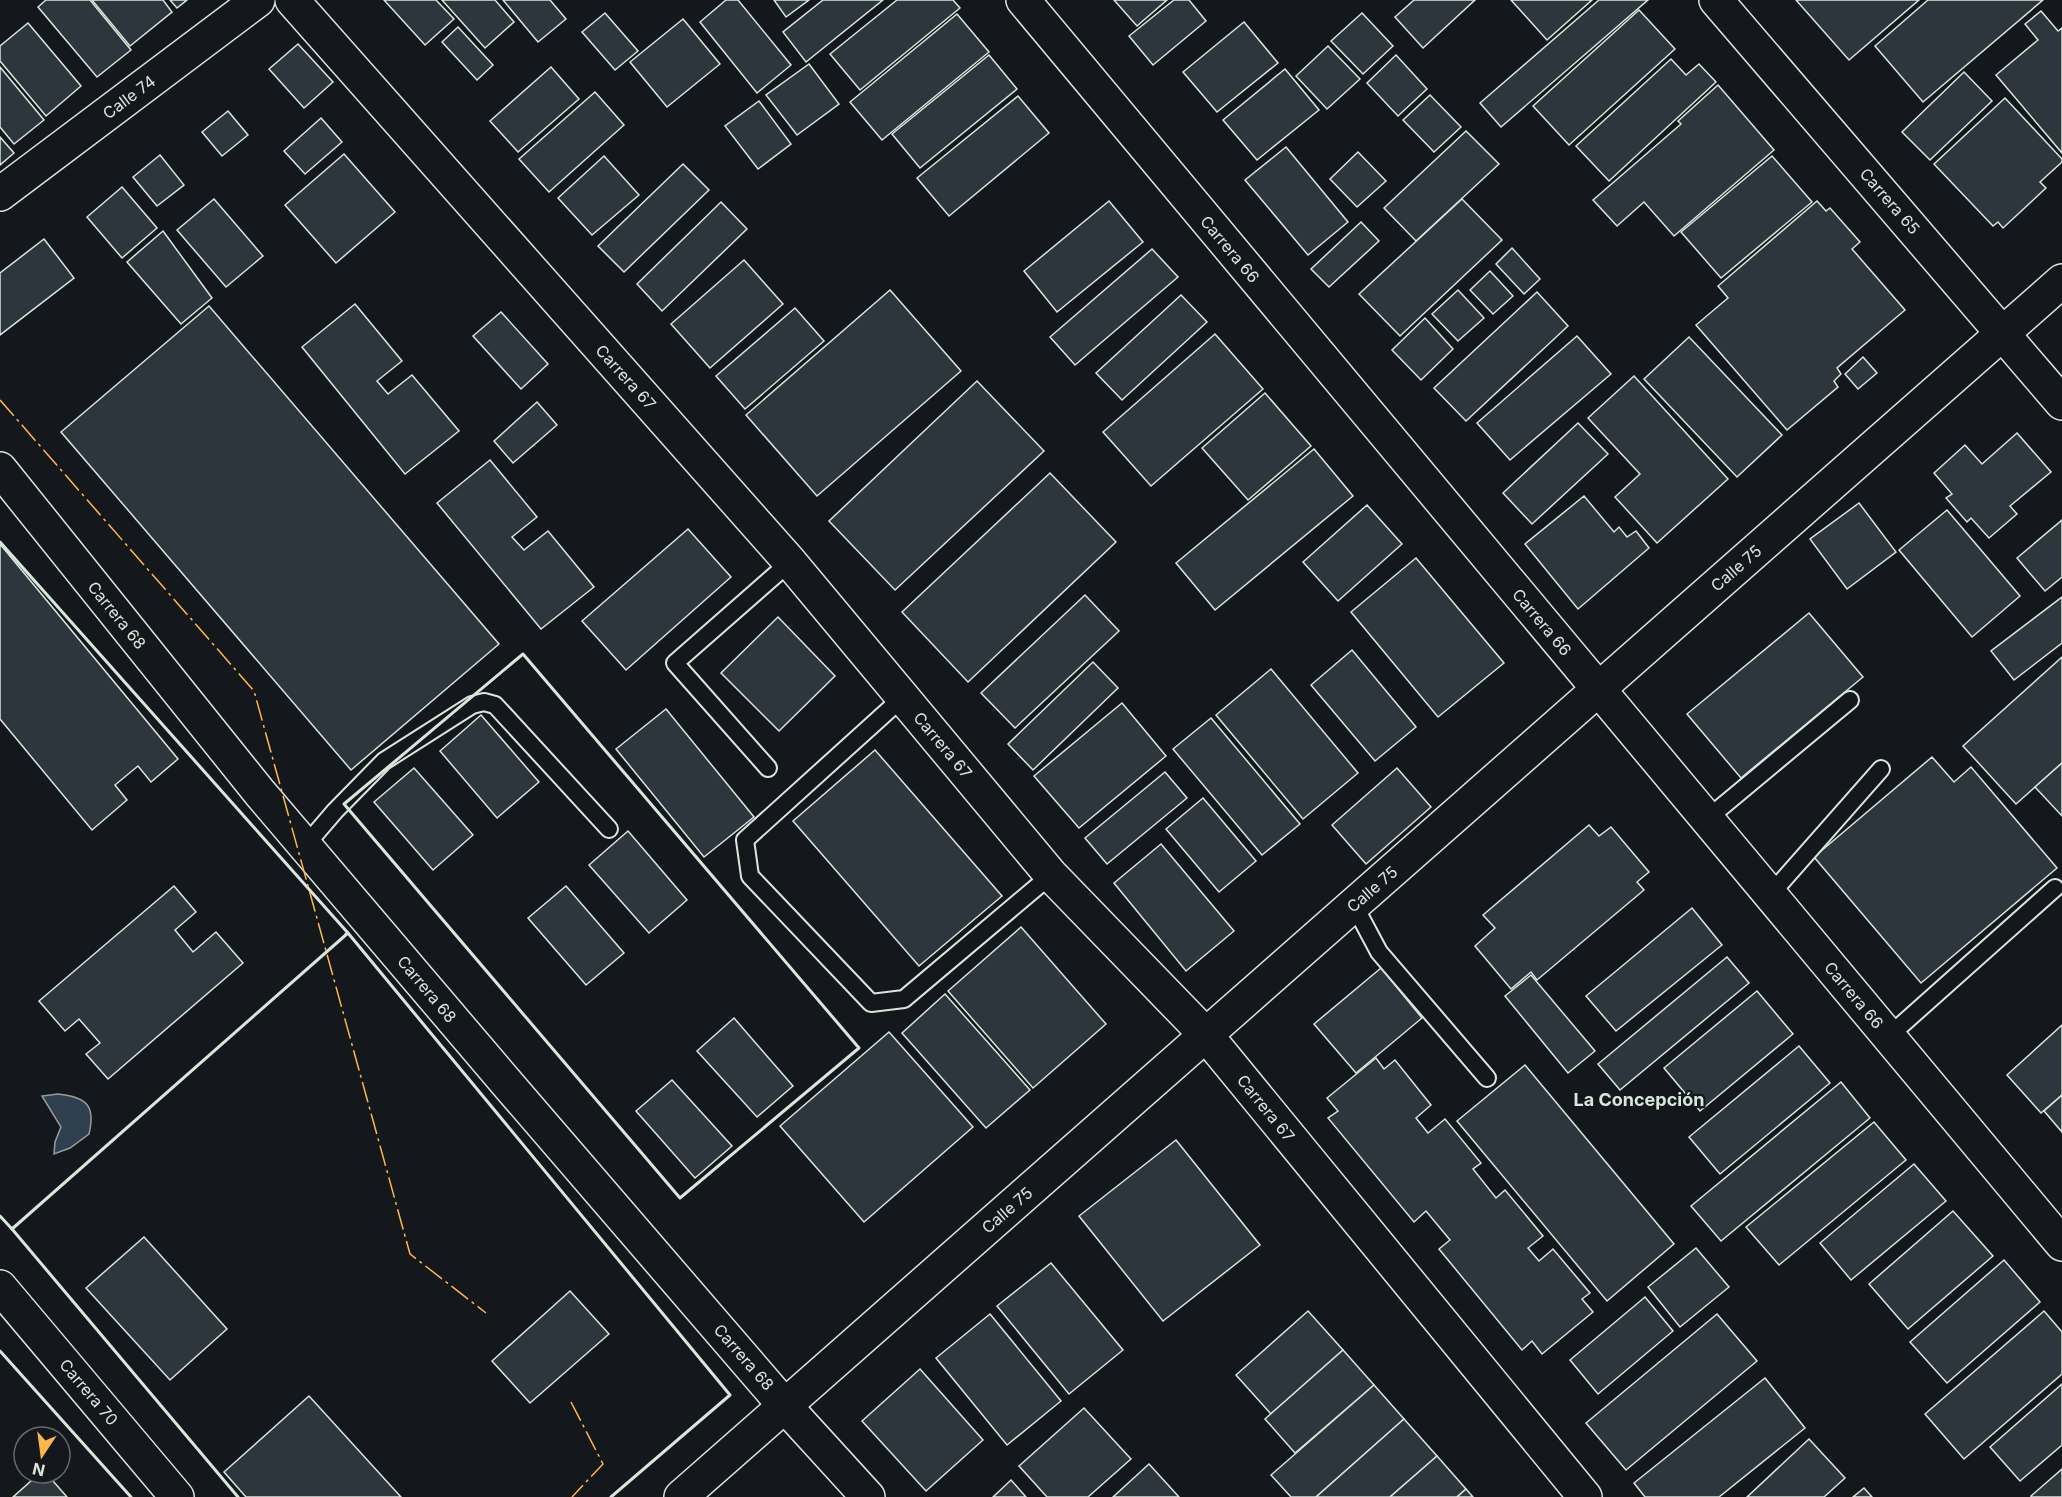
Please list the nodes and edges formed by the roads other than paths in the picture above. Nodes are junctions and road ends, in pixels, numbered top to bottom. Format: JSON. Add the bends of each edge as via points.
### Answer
{"nodes":[{"id":1,"x":258,"y":0,"type":"edge"},
{"id":2,"x":292,"y":0,"type":"edge"},
{"id":3,"x":1023,"y":0,"type":"edge"},
{"id":4,"x":1716,"y":0,"type":"edge"},
{"id":5,"x":0,"y":194,"type":"edge"},
{"id":6,"x":2062,"y":281,"type":"edge"},
{"id":7,"x":2003,"y":333,"type":"junction"},
{"id":8,"x":2062,"y":403,"type":"edge"},
{"id":9,"x":0,"y":469,"type":"edge"},
{"id":10,"x":790,"y":562,"type":"junction"},
{"id":11,"x":1598,"y":689,"type":"junction"},
{"id":12,"x":903,"y":698,"type":"junction"},
{"id":13,"x":1850,"y":700,"type":"dead end"},
{"id":14,"x":768,"y":768,"type":"dead end"},
{"id":15,"x":1881,"y":769,"type":"dead end"},
{"id":16,"x":1707,"y":819,"type":"junction"},
{"id":17,"x":609,"y":829,"type":"dead end"},
{"id":18,"x":305,"y":846,"type":"junction"},
{"id":19,"x":1051,"y":875,"type":"junction"},
{"id":20,"x":2055,"y":888,"type":"dead end"},
{"id":21,"x":1770,"y":895,"type":"junction"},
{"id":22,"x":1354,"y":905,"type":"junction"},
{"id":23,"x":1206,"y":1035,"type":"junction"},
{"id":24,"x":1889,"y":1036,"type":"junction"},
{"id":25,"x":1487,"y":1078,"type":"dead end"},
{"id":26,"x":2062,"y":1244,"type":"edge"},
{"id":27,"x":0,"y":1287,"type":"edge"},
{"id":28,"x":785,"y":1406,"type":"junction"},
{"id":29,"x":177,"y":1497,"type":"edge"},
{"id":30,"x":681,"y":1497,"type":"edge"},
{"id":31,"x":868,"y":1497,"type":"edge"},
{"id":32,"x":1585,"y":1497,"type":"edge"}],
"edges":[{"from":1,"to":5,"type":"street","name":"Calle 74"},
{"from":2,"to":10,"type":"street","name":"Carrera 67"},
{"from":3,"to":11,"type":"street","name":"Carrera 66"},
{"from":4,"to":7,"type":"street","name":"Carrera 65"},
{"from":6,"to":7,"type":"street","name":"Calle 75"},
{"from":7,"to":8,"type":"street","name":"Carrera 65"},
{"from":7,"to":11,"type":"street","name":"Calle 75"},
{"from":9,"to":18,"type":"street","name":"Carrera 68"},
{"from":10,"to":12,"type":"street","name":"Carrera 67"},
{"from":10,"to":14,"type":"lane","via":[[675,663]]},
{"from":11,"to":16,"type":"street","name":"Carrera 66"},
{"from":11,"to":22,"type":"street","name":"Calle 75"},
{"from":12,"to":19,"type":"street","name":"Carrera 67"},
{"from":12,"to":19,"type":"lane","via":[[745,840],[750,876],[871,1003],[904,999]]},
{"from":13,"to":16,"type":"lane"},
{"from":15,"to":21,"type":"lane"},
{"from":16,"to":21,"type":"street","name":"Carrera 66"},
{"from":17,"to":18,"type":"lane","via":[[495,705],[484,702],[472,705],[384,761]]},
{"from":18,"to":28,"type":"street","name":"Carrera 68"},
{"from":19,"to":23,"type":"street","name":"Carrera 67"},
{"from":20,"to":24,"type":"lane"},
{"from":21,"to":24,"type":"street","name":"Carrera 66"},
{"from":22,"to":23,"type":"street","name":"Calle 75"},
{"from":22,"to":25,"type":"lane","via":[[1379,952]]},
{"from":23,"to":28,"type":"street","name":"Calle 75"},
{"from":23,"to":32,"type":"street","name":"Carrera 67"},
{"from":24,"to":26,"type":"street","name":"Carrera 66"},
{"from":27,"to":29,"type":"street","name":"Carrera 70"},
{"from":28,"to":30,"type":"street","name":"Calle 75"},
{"from":28,"to":31,"type":"street","name":"Carrera 68"}]}
